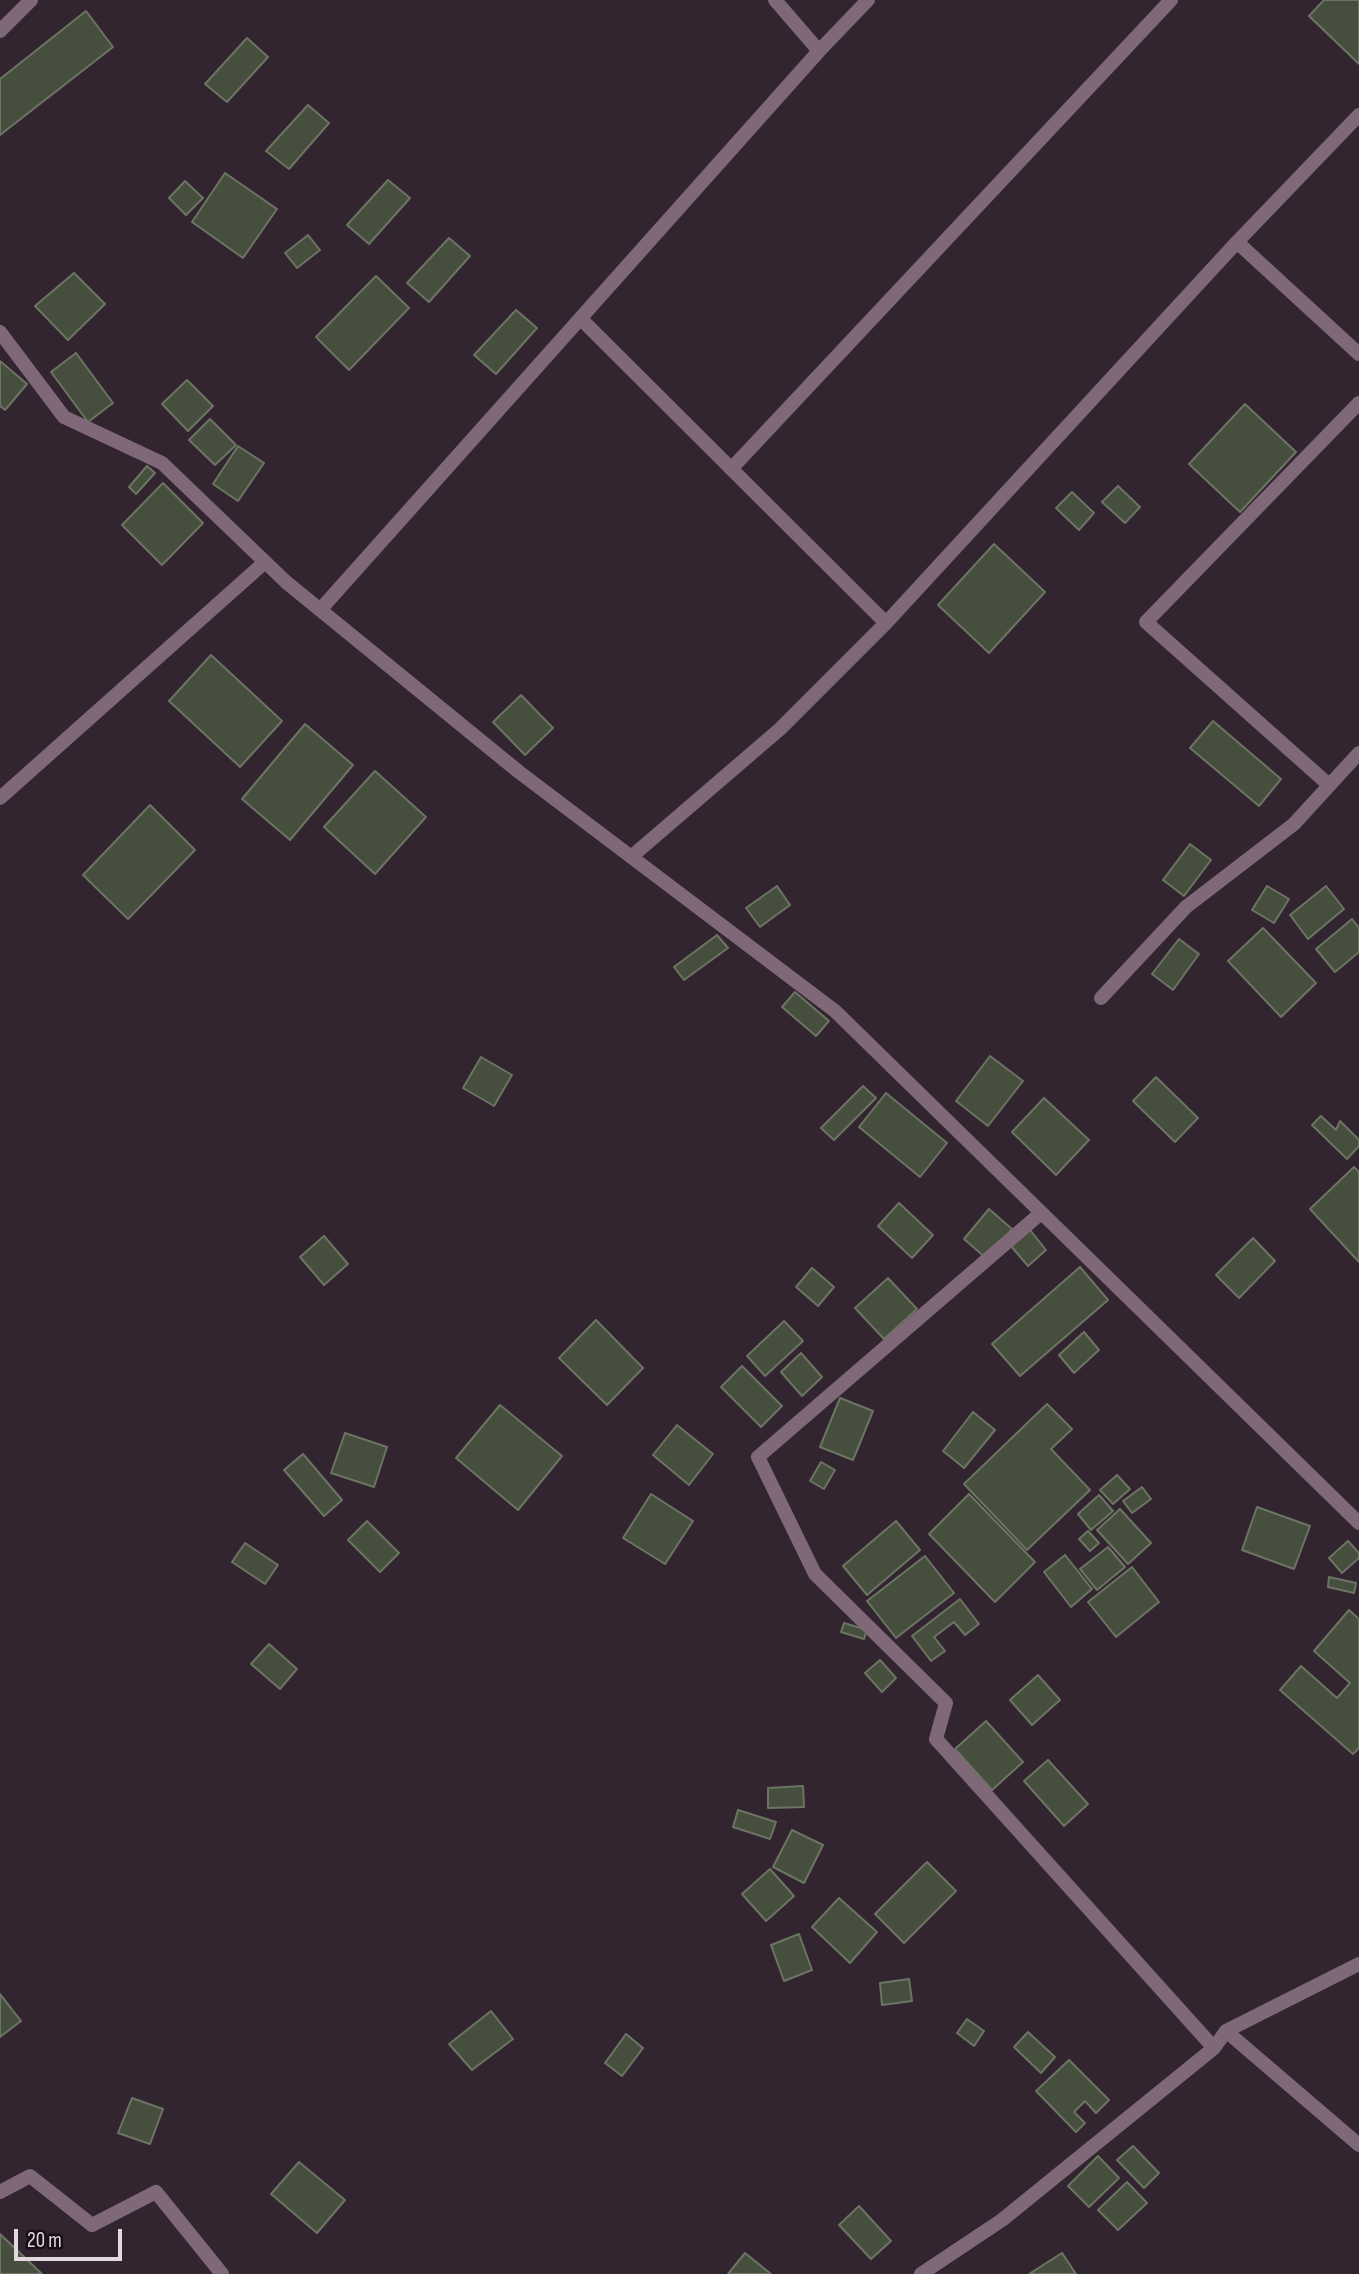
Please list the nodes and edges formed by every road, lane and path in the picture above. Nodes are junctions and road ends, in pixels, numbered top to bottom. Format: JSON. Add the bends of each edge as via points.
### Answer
{"nodes":[{"id":1,"x":31,"y":0,"type":"edge"},
{"id":2,"x":775,"y":0,"type":"edge"},
{"id":3,"x":868,"y":0,"type":"edge"},
{"id":4,"x":1171,"y":0,"type":"edge"},
{"id":5,"x":0,"y":31,"type":"edge"},
{"id":6,"x":819,"y":51,"type":"junction"},
{"id":7,"x":1359,"y":115,"type":"edge"},
{"id":8,"x":1237,"y":242,"type":"junction"},
{"id":9,"x":581,"y":319,"type":"junction"},
{"id":10,"x":0,"y":332,"type":"edge"},
{"id":11,"x":1359,"y":354,"type":"edge"},
{"id":12,"x":1359,"y":403,"type":"edge"},
{"id":13,"x":731,"y":469,"type":"junction"},
{"id":14,"x":265,"y":562,"type":"junction"},
{"id":15,"x":320,"y":610,"type":"junction"},
{"id":16,"x":886,"y":623,"type":"junction"},
{"id":17,"x":1359,"y":753,"type":"edge"},
{"id":18,"x":1329,"y":785,"type":"junction"},
{"id":19,"x":0,"y":798,"type":"edge"},
{"id":20,"x":631,"y":857,"type":"junction"},
{"id":21,"x":1101,"y":998,"type":"dead end"},
{"id":22,"x":1041,"y":1213,"type":"junction"},
{"id":23,"x":1359,"y":1523,"type":"edge"},
{"id":24,"x":1359,"y":1964,"type":"edge"},
{"id":25,"x":1226,"y":2031,"type":"junction"},
{"id":26,"x":1214,"y":2048,"type":"junction"},
{"id":27,"x":1359,"y":2145,"type":"edge"},
{"id":28,"x":0,"y":2192,"type":"edge"},
{"id":29,"x":222,"y":2274,"type":"edge"},
{"id":30,"x":922,"y":2274,"type":"edge"}],
"edges":[{"from":1,"to":5,"type":"street"},
{"from":2,"to":6,"type":"street"},
{"from":3,"to":6,"type":"street"},
{"from":4,"to":13,"type":"street"},
{"from":6,"to":9,"type":"street"},
{"from":7,"to":8,"type":"street"},
{"from":8,"to":11,"type":"street"},
{"from":8,"to":16,"type":"street"},
{"from":9,"to":13,"type":"street"},
{"from":9,"to":15,"type":"street"},
{"from":10,"to":14,"type":"street","via":[[64,417],[162,463]]},
{"from":12,"to":18,"type":"street","via":[[1146,622]]},
{"from":13,"to":16,"type":"street"},
{"from":14,"to":15,"type":"street"},
{"from":14,"to":19,"type":"street"},
{"from":15,"to":20,"type":"street"},
{"from":16,"to":20,"type":"street","via":[[780,729]]},
{"from":17,"to":18,"type":"street"},
{"from":18,"to":21,"type":"street","via":[[1294,824],[1186,907]]},
{"from":20,"to":22,"type":"street","via":[[835,1010]]},
{"from":22,"to":23,"type":"street"},
{"from":22,"to":26,"type":"street","via":[[758,1457],[815,1574],[946,1703],[936,1739]]},
{"from":24,"to":25,"type":"street"},
{"from":25,"to":26,"type":"street"},
{"from":25,"to":27,"type":"street"},
{"from":26,"to":30,"type":"street","via":[[1002,2220]]},
{"from":28,"to":29,"type":"street","via":[[30,2176],[92,2225],[156,2192]]}]}
